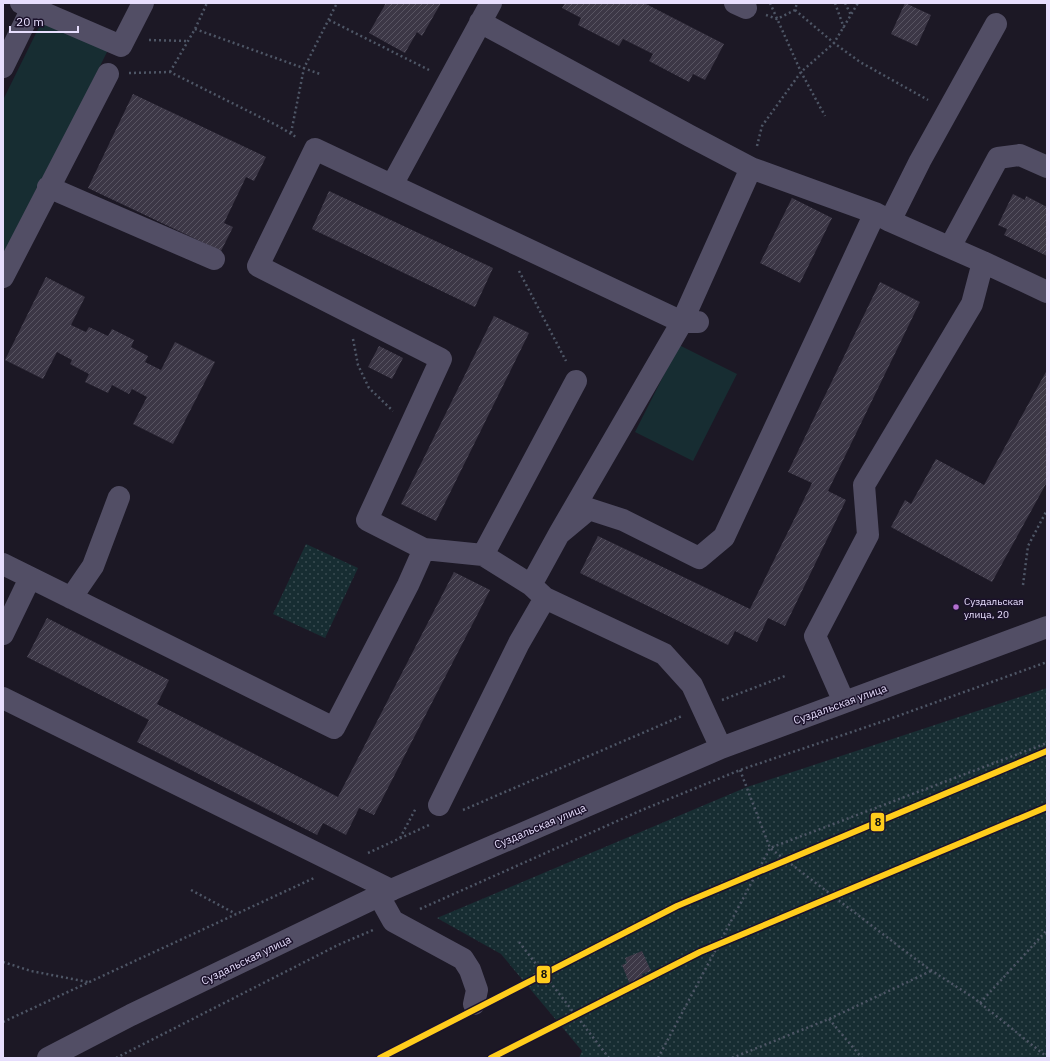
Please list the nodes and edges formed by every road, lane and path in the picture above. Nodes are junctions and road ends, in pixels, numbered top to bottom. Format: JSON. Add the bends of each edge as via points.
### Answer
{"nodes":[{"id":1,"x":143,"y":3,"type":"edge"},
{"id":2,"x":206,"y":3,"type":"edge"},
{"id":3,"x":337,"y":3,"type":"edge"},
{"id":4,"x":491,"y":3,"type":"edge"},
{"id":5,"x":770,"y":3,"type":"edge"},
{"id":6,"x":797,"y":3,"type":"edge"},
{"id":7,"x":835,"y":3,"type":"edge"},
{"id":8,"x":845,"y":3,"type":"edge"},
{"id":9,"x":858,"y":3,"type":"edge"},
{"id":10,"x":27,"y":6,"type":"edge"},
{"id":11,"x":795,"y":10,"type":"junction"},
{"id":12,"x":851,"y":15,"type":"junction"},
{"id":13,"x":777,"y":19,"type":"junction"},
{"id":14,"x":329,"y":20,"type":"junction"},
{"id":15,"x":480,"y":22,"type":"junction"},
{"id":16,"x":996,"y":24,"type":"dead end"},
{"id":17,"x":844,"y":28,"type":"junction"},
{"id":18,"x":195,"y":29,"type":"junction"},
{"id":19,"x":125,"y":40,"type":"junction"},
{"id":20,"x":188,"y":41,"type":"junction"},
{"id":21,"x":834,"y":44,"type":"junction"},
{"id":22,"x":3,"y":67,"type":"edge"},
{"id":23,"x":304,"y":68,"type":"junction"},
{"id":24,"x":170,"y":72,"type":"junction"},
{"id":25,"x":801,"y":72,"type":"junction"},
{"id":26,"x":108,"y":74,"type":"joint"},
{"id":27,"x":320,"y":74,"type":"dead end"},
{"id":28,"x":449,"y":79,"type":"junction"},
{"id":29,"x":948,"y":111,"type":"junction"},
{"id":30,"x":825,"y":116,"type":"dead end"},
{"id":31,"x":291,"y":133,"type":"junction"},
{"id":32,"x":315,"y":149,"type":"junction"},
{"id":33,"x":1047,"y":167,"type":"edge"},
{"id":34,"x":751,"y":168,"type":"junction"},
{"id":35,"x":392,"y":185,"type":"junction"},
{"id":36,"x":48,"y":187,"type":"junction"},
{"id":37,"x":882,"y":217,"type":"junction"},
{"id":38,"x":950,"y":247,"type":"junction"},
{"id":39,"x":214,"y":259,"type":"dead end"},
{"id":40,"x":983,"y":262,"type":"junction"},
{"id":41,"x":519,"y":271,"type":"dead end"},
{"id":42,"x":3,"y":277,"type":"edge"},
{"id":43,"x":1047,"y":292,"type":"edge"},
{"id":44,"x":347,"y":311,"type":"junction"},
{"id":45,"x":690,"y":322,"type":"junction"},
{"id":46,"x":576,"y":381,"type":"joint"},
{"id":47,"x":410,"y":426,"type":"junction"},
{"id":48,"x":119,"y":497,"type":"dead end"},
{"id":49,"x":1047,"y":510,"type":"edge"},
{"id":50,"x":559,"y":534,"type":"junction"},
{"id":51,"x":424,"y":549,"type":"junction"},
{"id":52,"x":483,"y":555,"type":"junction"},
{"id":53,"x":3,"y":564,"type":"edge"},
{"id":54,"x":30,"y":578,"type":"junction"},
{"id":55,"x":1023,"y":585,"type":"dead end"},
{"id":56,"x":538,"y":591,"type":"junction"},
{"id":57,"x":71,"y":598,"type":"junction"},
{"id":58,"x":1047,"y":626,"type":"edge"},
{"id":59,"x":3,"y":634,"type":"edge"},
{"id":60,"x":1047,"y":662,"type":"edge"},
{"id":61,"x":785,"y":676,"type":"dead end"},
{"id":62,"x":3,"y":698,"type":"edge"},
{"id":63,"x":844,"y":702,"type":"junction"},
{"id":64,"x":702,"y":707,"type":"junction"},
{"id":65,"x":1047,"y":743,"type":"edge"},
{"id":66,"x":721,"y":748,"type":"junction"},
{"id":67,"x":740,"y":770,"type":"junction"},
{"id":68,"x":444,"y":813,"type":"junction"},
{"id":69,"x":770,"y":848,"type":"junction"},
{"id":70,"x":341,"y":865,"type":"junction"},
{"id":71,"x":191,"y":890,"type":"dead end"},
{"id":72,"x":385,"y":893,"type":"junction"},
{"id":73,"x":236,"y":914,"type":"junction"},
{"id":74,"x":393,"y":921,"type":"junction"},
{"id":75,"x":1047,"y":930,"type":"edge"},
{"id":76,"x":519,"y":942,"type":"dead end"},
{"id":77,"x":3,"y":962,"type":"edge"},
{"id":78,"x":932,"y":971,"type":"junction"},
{"id":79,"x":89,"y":982,"type":"junction"},
{"id":80,"x":980,"y":1003,"type":"junction"},
{"id":81,"x":474,"y":1004,"type":"dead end"},
{"id":82,"x":829,"y":1019,"type":"junction"},
{"id":83,"x":3,"y":1022,"type":"edge"},
{"id":84,"x":1047,"y":1057,"type":"edge"},
{"id":85,"x":48,"y":1058,"type":"edge"},
{"id":86,"x":116,"y":1058,"type":"edge"},
{"id":87,"x":609,"y":1058,"type":"edge"},
{"id":88,"x":658,"y":1058,"type":"edge"},
{"id":89,"x":732,"y":1058,"type":"edge"},
{"id":90,"x":862,"y":1058,"type":"edge"}],
"edges":[{"from":1,"to":19,"type":"street"},
{"from":2,"to":18,"type":"path"},
{"from":3,"to":14,"type":"path"},
{"from":4,"to":15,"type":"street"},
{"from":5,"to":13,"type":"path"},
{"from":6,"to":11,"type":"path"},
{"from":7,"to":17,"type":"path"},
{"from":8,"to":12,"type":"path"},
{"from":9,"to":12,"type":"path"},
{"from":10,"to":19,"type":"street","via":[[121,46]]},
{"from":10,"to":22,"type":"street"},
{"from":11,"to":13,"type":"path"},
{"from":11,"to":21,"type":"path"},
{"from":12,"to":17,"type":"path"},
{"from":13,"to":25,"type":"path"},
{"from":14,"to":23,"type":"path"},
{"from":14,"to":28,"type":"path"},
{"from":15,"to":28,"type":"street"},
{"from":15,"to":34,"type":"street"},
{"from":16,"to":29,"type":"street"},
{"from":17,"to":21,"type":"path"},
{"from":18,"to":20,"type":"path"},
{"from":18,"to":23,"type":"path"},
{"from":19,"to":20,"type":"path"},
{"from":20,"to":24,"type":"path"},
{"from":21,"to":25,"type":"path"},
{"from":21,"to":29,"type":"path","via":[[860,62]]},
{"from":23,"to":27,"type":"path"},
{"from":23,"to":31,"type":"path"},
{"from":24,"to":26,"type":"path"},
{"from":24,"to":31,"type":"path"},
{"from":25,"to":30,"type":"path"},
{"from":25,"to":34,"type":"path","via":[[762,126]]},
{"from":26,"to":36,"type":"street"},
{"from":28,"to":35,"type":"street"},
{"from":29,"to":37,"type":"street","via":[[920,161]]},
{"from":31,"to":32,"type":"path"},
{"from":32,"to":35,"type":"street"},
{"from":32,"to":44,"type":"street","via":[[258,266]]},
{"from":33,"to":38,"type":"street","via":[[1020,155],[998,158]]},
{"from":34,"to":37,"type":"street"},
{"from":34,"to":45,"type":"street"},
{"from":35,"to":45,"type":"street"},
{"from":36,"to":39,"type":"street"},
{"from":36,"to":42,"type":"street"},
{"from":37,"to":38,"type":"street"},
{"from":37,"to":50,"type":"street","via":[[724,537],[699,558],[623,520],[589,509]]},
{"from":38,"to":40,"type":"street"},
{"from":40,"to":43,"type":"street"},
{"from":40,"to":63,"type":"street","via":[[972,304],[864,485],[868,535],[815,636]]},
{"from":41,"to":46,"type":"path"},
{"from":44,"to":47,"type":"path","via":[[358,365],[369,388]]},
{"from":44,"to":47,"type":"street","via":[[441,359]]},
{"from":45,"to":50,"type":"street"},
{"from":46,"to":52,"type":"street"},
{"from":47,"to":51,"type":"street","via":[[367,520]]},
{"from":48,"to":57,"type":"street","via":[[93,566]]},
{"from":49,"to":55,"type":"path","via":[[1028,546]]},
{"from":50,"to":56,"type":"street"},
{"from":51,"to":52,"type":"street"},
{"from":51,"to":57,"type":"street","via":[[334,728]]},
{"from":52,"to":56,"type":"street"},
{"from":53,"to":54,"type":"street"},
{"from":54,"to":57,"type":"street"},
{"from":54,"to":59,"type":"street"},
{"from":56,"to":64,"type":"street","via":[[664,654],[692,685]]},
{"from":56,"to":68,"type":"street","via":[[519,644]]},
{"from":58,"to":63,"type":"street","name":"Суздальская улица"},
{"from":60,"to":67,"type":"path"},
{"from":61,"to":64,"type":"path"},
{"from":62,"to":70,"type":"street"},
{"from":63,"to":66,"type":"street","name":"Суздальская улица"},
{"from":64,"to":66,"type":"street"},
{"from":64,"to":68,"type":"path"},
{"from":65,"to":69,"type":"path"},
{"from":66,"to":72,"type":"street","name":"Суздальская улица"},
{"from":67,"to":69,"type":"path"},
{"from":67,"to":74,"type":"path","via":[[642,810]]},
{"from":68,"to":70,"type":"path"},
{"from":69,"to":78,"type":"path"},
{"from":69,"to":88,"type":"path"},
{"from":70,"to":72,"type":"street"},
{"from":70,"to":73,"type":"path"},
{"from":71,"to":73,"type":"path"},
{"from":72,"to":74,"type":"street"},
{"from":72,"to":85,"type":"street","name":"Суздальская улица","via":[[131,1015]]},
{"from":73,"to":79,"type":"path"},
{"from":74,"to":81,"type":"street","via":[[463,959],[477,990]]},
{"from":74,"to":86,"type":"path"},
{"from":75,"to":80,"type":"path"},
{"from":76,"to":87,"type":"path"},
{"from":77,"to":79,"type":"path","via":[[31,971]]},
{"from":78,"to":80,"type":"path"},
{"from":78,"to":82,"type":"path"},
{"from":79,"to":83,"type":"path"},
{"from":80,"to":84,"type":"path"},
{"from":82,"to":89,"type":"path"},
{"from":82,"to":90,"type":"path"}]}
